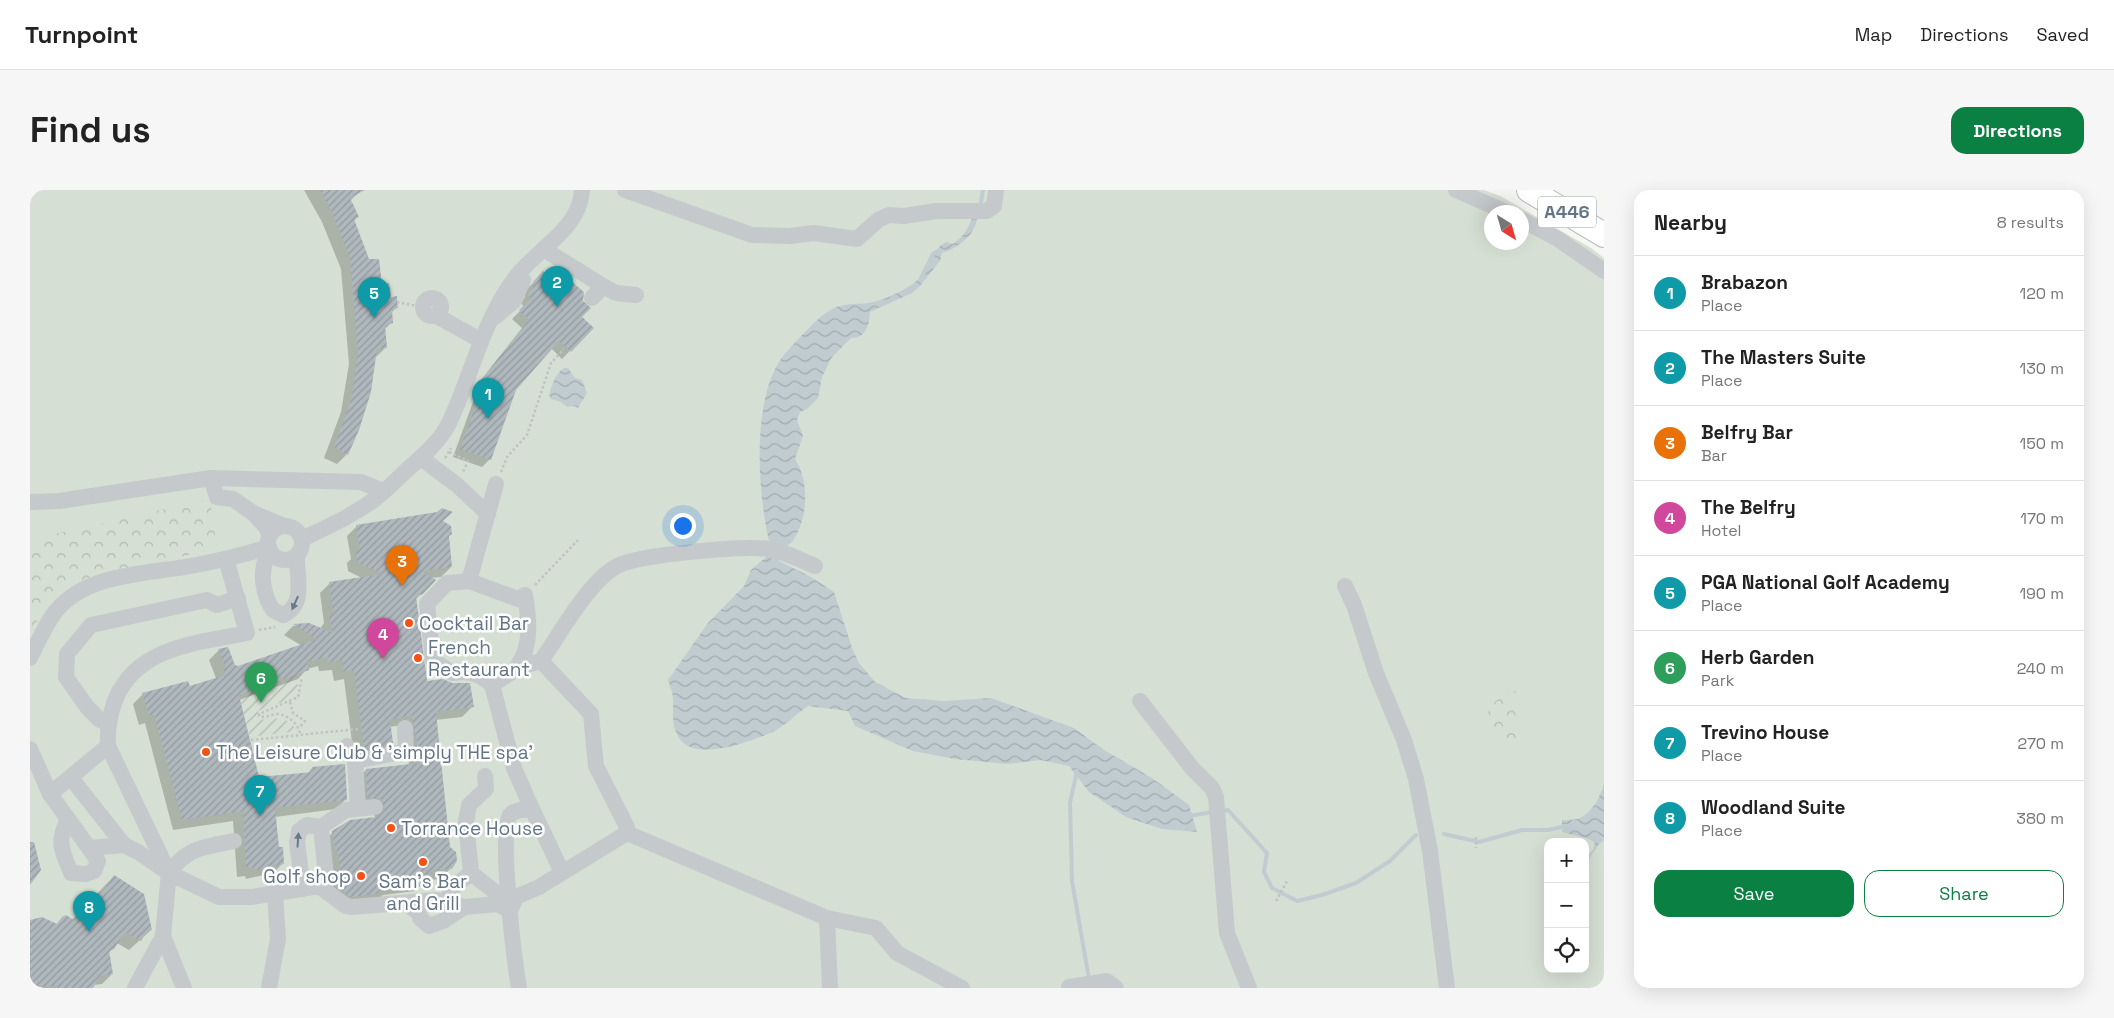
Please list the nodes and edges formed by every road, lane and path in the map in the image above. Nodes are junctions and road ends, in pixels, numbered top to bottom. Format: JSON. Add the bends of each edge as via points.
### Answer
{"nodes":[{"id":1,"x":582,"y":190,"type":"edge"},
{"id":2,"x":625,"y":190,"type":"edge"},
{"id":3,"x":996,"y":190,"type":"edge"},
{"id":4,"x":1456,"y":190,"type":"edge"},
{"id":5,"x":1529,"y":190,"type":"edge"},
{"id":6,"x":1490,"y":205,"type":"edge"},
{"id":7,"x":1529,"y":224,"type":"edge"},
{"id":8,"x":1604,"y":235,"type":"edge"},
{"id":9,"x":545,"y":250,"type":"junction"},
{"id":10,"x":1604,"y":271,"type":"edge"},
{"id":11,"x":636,"y":295,"type":"dead end"},
{"id":12,"x":397,"y":302,"type":"dead end"},
{"id":13,"x":429,"y":311,"type":"joint"},
{"id":14,"x":480,"y":340,"type":"junction"},
{"id":15,"x":564,"y":348,"type":"dead end"},
{"id":16,"x":449,"y":452,"type":"dead end"},
{"id":17,"x":421,"y":458,"type":"junction"},
{"id":18,"x":460,"y":477,"type":"dead end"},
{"id":19,"x":211,"y":478,"type":"junction"},
{"id":20,"x":496,"y":485,"type":"joint"},
{"id":21,"x":384,"y":491,"type":"junction"},
{"id":22,"x":30,"y":502,"type":"edge"},
{"id":23,"x":488,"y":514,"type":"junction"},
{"id":24,"x":302,"y":539,"type":"junction"},
{"id":25,"x":578,"y":540,"type":"dead end"},
{"id":26,"x":274,"y":541,"type":"junction"},
{"id":27,"x":297,"y":555,"type":"junction"},
{"id":28,"x":226,"y":560,"type":"junction"},
{"id":29,"x":815,"y":566,"type":"dead end"},
{"id":30,"x":473,"y":578,"type":"junction"},
{"id":31,"x":1345,"y":586,"type":"dead end"},
{"id":32,"x":525,"y":595,"type":"junction"},
{"id":33,"x":238,"y":598,"type":"junction"},
{"id":34,"x":283,"y":615,"type":"junction"},
{"id":35,"x":247,"y":632,"type":"junction"},
{"id":36,"x":30,"y":658,"type":"edge"},
{"id":37,"x":535,"y":661,"type":"junction"},
{"id":38,"x":302,"y":677,"type":"dead end"},
{"id":39,"x":492,"y":685,"type":"junction"},
{"id":40,"x":1140,"y":701,"type":"dead end"},
{"id":41,"x":290,"y":702,"type":"junction"},
{"id":42,"x":280,"y":706,"type":"junction"},
{"id":43,"x":294,"y":713,"type":"junction"},
{"id":44,"x":279,"y":714,"type":"junction"},
{"id":45,"x":290,"y":719,"type":"junction"},
{"id":46,"x":109,"y":724,"type":"junction"},
{"id":47,"x":299,"y":728,"type":"junction"},
{"id":48,"x":405,"y":728,"type":"dead end"},
{"id":49,"x":358,"y":729,"type":"dead end"},
{"id":50,"x":300,"y":733,"type":"junction"},
{"id":51,"x":251,"y":740,"type":"dead end"},
{"id":52,"x":108,"y":746,"type":"junction"},
{"id":53,"x":347,"y":746,"type":"dead end"},
{"id":54,"x":30,"y":749,"type":"edge"},
{"id":55,"x":355,"y":761,"type":"junction"},
{"id":56,"x":486,"y":776,"type":"dead end"},
{"id":57,"x":71,"y":778,"type":"junction"},
{"id":58,"x":50,"y":794,"type":"junction"},
{"id":59,"x":375,"y":807,"type":"dead end"},
{"id":60,"x":358,"y":808,"type":"junction"},
{"id":61,"x":532,"y":809,"type":"junction"},
{"id":62,"x":68,"y":819,"type":"junction"},
{"id":63,"x":321,"y":827,"type":"junction"},
{"id":64,"x":627,"y":833,"type":"junction"},
{"id":65,"x":1476,"y":838,"type":"dead end"},
{"id":66,"x":234,"y":841,"type":"dead end"},
{"id":67,"x":124,"y":845,"type":"junction"},
{"id":68,"x":1476,"y":847,"type":"dead end"},
{"id":69,"x":89,"y":848,"type":"junction"},
{"id":70,"x":562,"y":872,"type":"junction"},
{"id":71,"x":169,"y":873,"type":"junction"},
{"id":72,"x":471,"y":873,"type":"junction"},
{"id":73,"x":1288,"y":881,"type":"dead end"},
{"id":74,"x":319,"y":886,"type":"junction"},
{"id":75,"x":303,"y":889,"type":"junction"},
{"id":76,"x":275,"y":893,"type":"junction"},
{"id":77,"x":507,"y":900,"type":"junction"},
{"id":78,"x":456,"y":901,"type":"junction"},
{"id":79,"x":1276,"y":901,"type":"dead end"},
{"id":80,"x":407,"y":904,"type":"junction"},
{"id":81,"x":827,"y":918,"type":"junction"},
{"id":82,"x":163,"y":936,"type":"junction"},
{"id":83,"x":1069,"y":987,"type":"edge"},
{"id":84,"x":135,"y":988,"type":"edge"},
{"id":85,"x":184,"y":988,"type":"edge"},
{"id":86,"x":269,"y":988,"type":"edge"},
{"id":87,"x":519,"y":988,"type":"edge"},
{"id":88,"x":830,"y":988,"type":"edge"},
{"id":89,"x":962,"y":988,"type":"edge"},
{"id":90,"x":1116,"y":988,"type":"edge"},
{"id":91,"x":1249,"y":988,"type":"edge"},
{"id":92,"x":1446,"y":988,"type":"edge"}],
"edges":[{"from":1,"to":9,"type":"lane","via":[[578,211]]},
{"from":2,"to":3,"type":"lane","via":[[752,235],[814,233],[857,239],[878,220],[889,215],[980,211],[994,206]]},
{"from":4,"to":6,"type":"lane"},
{"from":5,"to":8,"type":"highway","number":"A446"},
{"from":7,"to":10,"type":"lane","via":[[1558,239]]},
{"from":9,"to":11,"type":"lane","via":[[598,292]]},
{"from":9,"to":14,"type":"lane","via":[[519,274],[505,293]]},
{"from":12,"to":13,"type":"path"},
{"from":13,"to":14,"type":"lane"},
{"from":14,"to":17,"type":"lane","via":[[448,424]]},
{"from":15,"to":20,"type":"path","via":[[552,363],[527,435],[507,457]]},
{"from":16,"to":18,"type":"path","via":[[468,461]]},
{"from":17,"to":21,"type":"lane"},
{"from":17,"to":23,"type":"lane"},
{"from":19,"to":21,"type":"lane","via":[[338,480],[361,482]]},
{"from":19,"to":22,"type":"lane"},
{"from":19,"to":26,"type":"lane","via":[[218,497],[233,499],[253,513]]},
{"from":20,"to":23,"type":"lane"},
{"from":21,"to":24,"type":"lane","via":[[348,516]]},
{"from":23,"to":30,"type":"lane"},
{"from":24,"to":26,"type":"lane","via":[[296,530]]},
{"from":24,"to":27,"type":"lane"},
{"from":25,"to":32,"type":"path"},
{"from":26,"to":27,"type":"lane","via":[[285,560]]},
{"from":26,"to":28,"type":"lane"},
{"from":26,"to":34,"type":"lane","via":[[264,564],[264,587],[273,610]]},
{"from":27,"to":34,"type":"lane","one_way":true,"via":[[298,599]]},
{"from":28,"to":33,"type":"lane"},
{"from":28,"to":36,"type":"lane","via":[[92,584],[57,610]]},
{"from":29,"to":37,"type":"lane","via":[[770,549],[745,547],[632,560],[616,566],[603,578]]},
{"from":30,"to":32,"type":"lane","via":[[518,599]]},
{"from":30,"to":39,"type":"lane","via":[[447,583],[427,604],[433,660],[452,673],[471,671]]},
{"from":31,"to":92,"type":"lane","via":[[1416,779],[1430,851]]},
{"from":32,"to":37,"type":"lane"},
{"from":33,"to":35,"type":"lane"},
{"from":33,"to":46,"type":"lane","via":[[218,605],[207,600],[91,625],[67,654],[66,677],[87,707]]},
{"from":34,"to":35,"type":"path","via":[[275,628]]},
{"from":35,"to":46,"type":"lane","via":[[171,648],[146,661],[122,684]]},
{"from":37,"to":39,"type":"lane"},
{"from":37,"to":64,"type":"lane","via":[[591,714],[596,766]]},
{"from":38,"to":41,"type":"path","via":[[300,695]]},
{"from":39,"to":61,"type":"lane","via":[[514,768]]},
{"from":40,"to":91,"type":"lane","via":[[1192,768],[1212,788],[1219,820],[1227,932]]},
{"from":41,"to":42,"type":"path"},
{"from":41,"to":43,"type":"path"},
{"from":42,"to":44,"type":"path"},
{"from":42,"to":44,"type":"path","via":[[259,716]]},
{"from":43,"to":45,"type":"path"},
{"from":43,"to":47,"type":"path","via":[[305,721]]},
{"from":44,"to":45,"type":"path"},
{"from":45,"to":47,"type":"path"},
{"from":46,"to":52,"type":"lane"},
{"from":47,"to":50,"type":"path"},
{"from":48,"to":55,"type":"lane","via":[[406,751]]},
{"from":49,"to":50,"type":"path"},
{"from":50,"to":51,"type":"path"},
{"from":52,"to":57,"type":"lane"},
{"from":52,"to":71,"type":"lane"},
{"from":53,"to":55,"type":"lane"},
{"from":54,"to":58,"type":"lane"},
{"from":55,"to":60,"type":"lane"},
{"from":56,"to":72,"type":"lane","via":[[486,790],[469,805],[466,822]]},
{"from":57,"to":58,"type":"lane"},
{"from":57,"to":67,"type":"lane"},
{"from":58,"to":62,"type":"lane"},
{"from":59,"to":60,"type":"lane"},
{"from":60,"to":63,"type":"lane","via":[[346,810]]},
{"from":61,"to":70,"type":"lane"},
{"from":61,"to":77,"type":"lane","via":[[518,810],[510,815],[505,826]]},
{"from":62,"to":69,"type":"lane"},
{"from":62,"to":69,"type":"lane","via":[[61,832],[60,846],[71,873],[94,871],[98,861]]},
{"from":63,"to":74,"type":"lane","via":[[326,876],[325,882]]},
{"from":75,"to":63,"type":"lane","one_way":true,"via":[[297,842],[299,831],[307,825]]},
{"from":64,"to":70,"type":"lane"},
{"from":64,"to":81,"type":"lane"},
{"from":65,"to":68,"type":"path"},
{"from":66,"to":71,"type":"lane","via":[[192,850]]},
{"from":67,"to":69,"type":"lane"},
{"from":67,"to":71,"type":"lane"},
{"from":70,"to":77,"type":"lane"},
{"from":71,"to":76,"type":"lane","via":[[219,897]]},
{"from":71,"to":82,"type":"lane"},
{"from":72,"to":77,"type":"lane"},
{"from":72,"to":78,"type":"lane"},
{"from":73,"to":79,"type":"path"},
{"from":74,"to":75,"type":"lane"},
{"from":74,"to":80,"type":"lane","via":[[346,906]]},
{"from":75,"to":76,"type":"lane"},
{"from":76,"to":86,"type":"lane","via":[[278,939]]},
{"from":77,"to":78,"type":"lane"},
{"from":77,"to":87,"type":"lane"},
{"from":78,"to":80,"type":"lane"},
{"from":78,"to":80,"type":"lane","via":[[443,921],[429,926]]},
{"from":81,"to":88,"type":"lane"},
{"from":81,"to":89,"type":"lane","via":[[876,928],[896,953]]},
{"from":82,"to":84,"type":"lane"},
{"from":82,"to":85,"type":"lane"},
{"from":83,"to":90,"type":"lane","via":[[1107,981]]}]}
